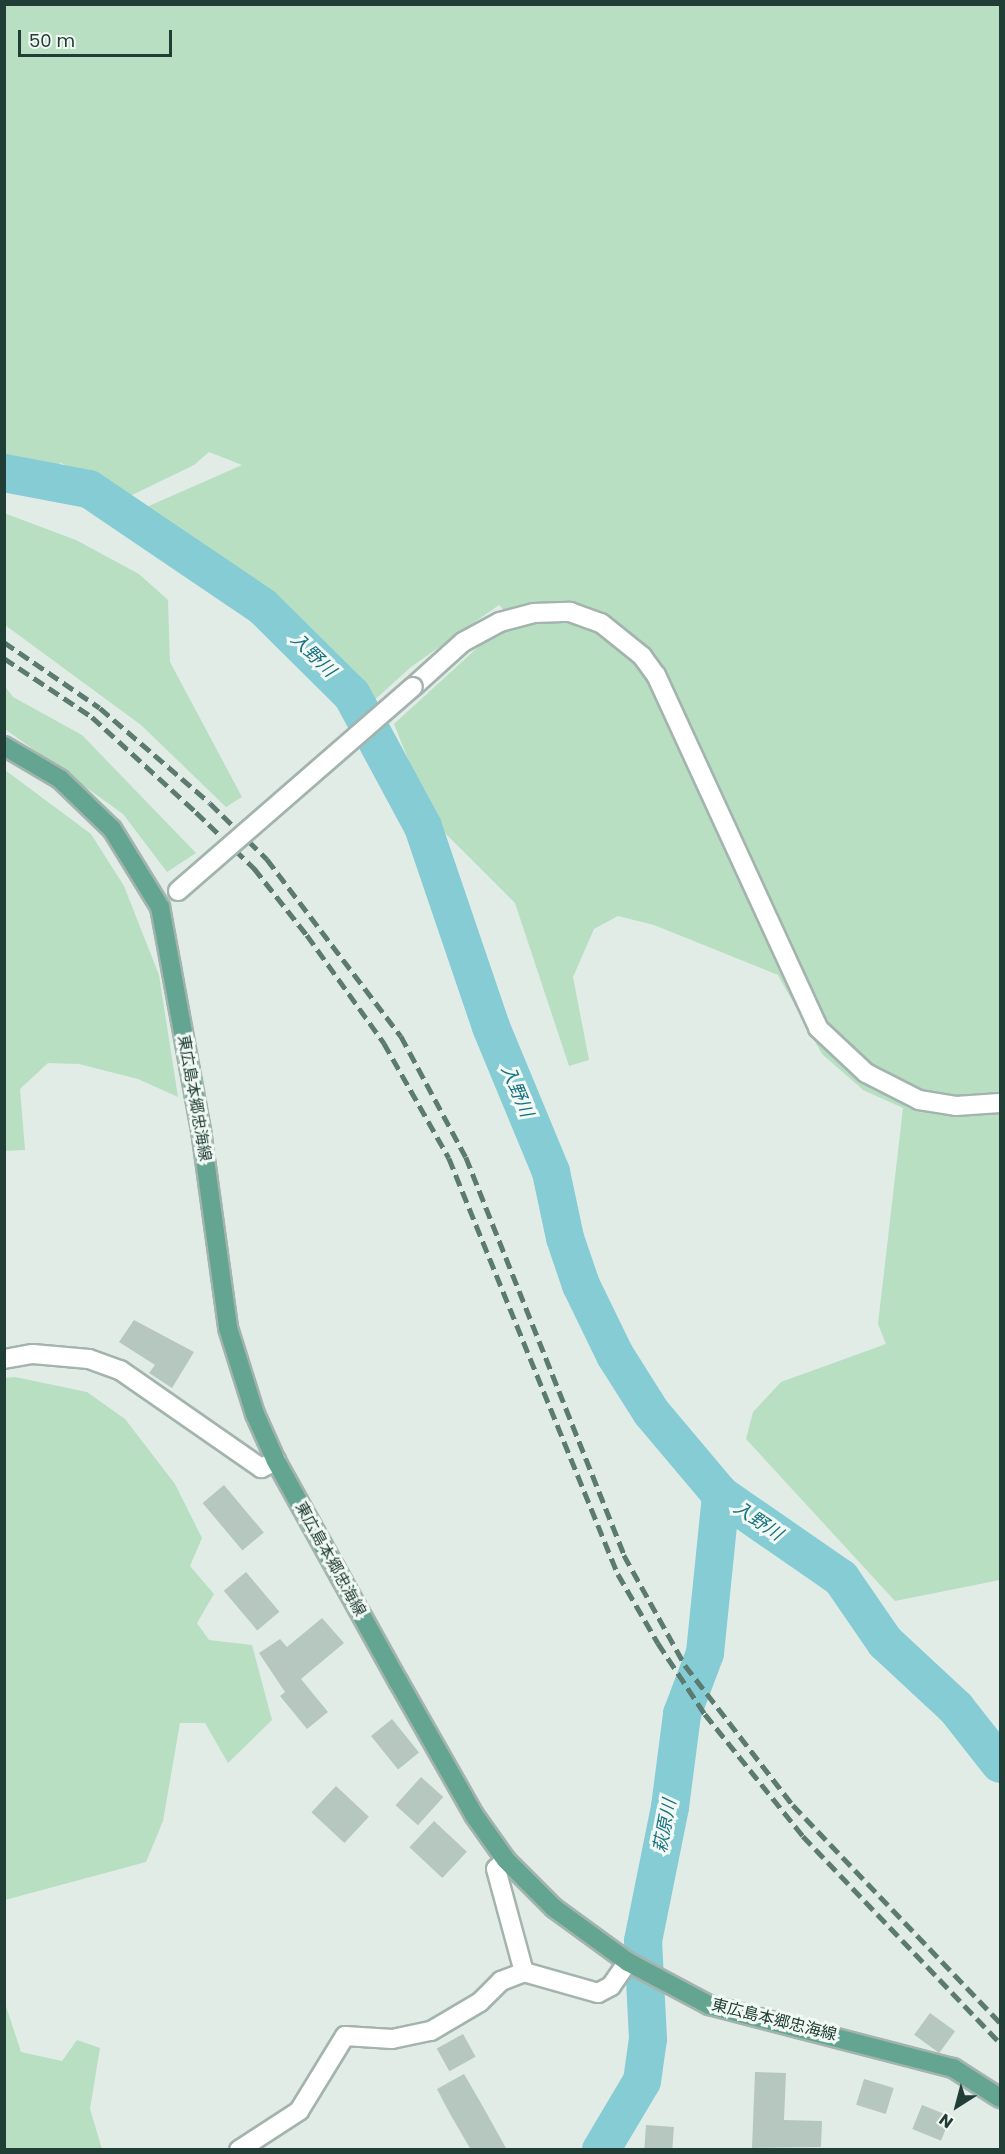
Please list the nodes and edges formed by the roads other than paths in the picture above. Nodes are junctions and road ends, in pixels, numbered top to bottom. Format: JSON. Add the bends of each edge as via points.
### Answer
{"nodes":[{"id":1,"x":4,"y":746,"type":"edge"},
{"id":2,"x":160,"y":907,"type":"junction"},
{"id":3,"x":1000,"y":1103,"type":"edge"},
{"id":4,"x":4,"y":1359,"type":"edge"},
{"id":5,"x":276,"y":1461,"type":"junction"},
{"id":6,"x":506,"y":1860,"type":"junction"},
{"id":7,"x":628,"y":1962,"type":"junction"},
{"id":8,"x":524,"y":1972,"type":"junction"},
{"id":9,"x":1000,"y":2098,"type":"edge"},
{"id":10,"x":239,"y":2150,"type":"edge"}],
"edges":[{"from":1,"to":2,"type":"main road","name":"東広島本郷忠海線","via":[[60,779],[112,829]]},
{"from":2,"to":3,"type":"street","bridge":true,"via":[[463,642],[500,622],[534,613],[570,612],[601,623],[642,656],[656,675],[818,1028],[866,1073],[919,1100],[956,1106]]},
{"from":2,"to":5,"type":"main road","name":"東広島本郷忠海線","via":[[201,1130],[228,1328],[255,1414]]},
{"from":4,"to":5,"type":"street","via":[[62,1354],[110,1366],[261,1468]]},
{"from":5,"to":6,"type":"main road","name":"東広島本郷忠海線","via":[[474,1815]]},
{"from":6,"to":7,"type":"main road","name":"東広島本郷忠海線","via":[[554,1908]]},
{"from":6,"to":8,"type":"street","via":[[496,1869]]},
{"from":7,"to":8,"type":"street","via":[[611,1986],[598,1993]]},
{"from":7,"to":9,"type":"main road","name":"東広島本郷忠海線","via":[[709,2005],[953,2068]]},
{"from":8,"to":10,"type":"street","via":[[501,1982],[480,2002],[431,2031],[392,2040],[345,2036],[299,2111]]}]}
